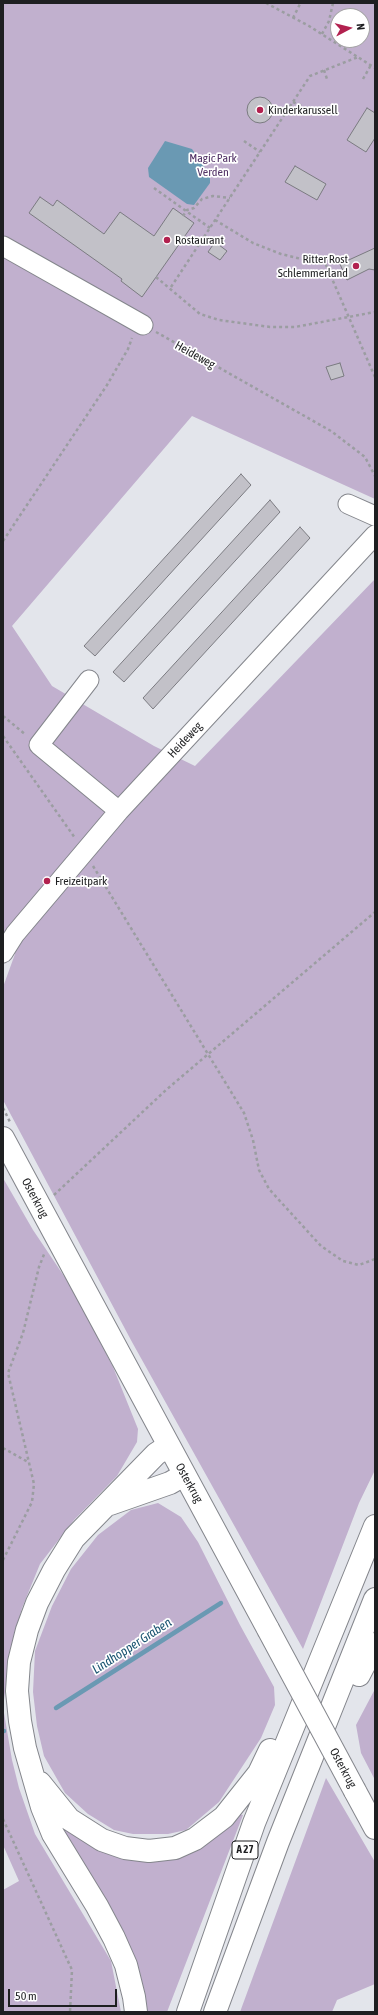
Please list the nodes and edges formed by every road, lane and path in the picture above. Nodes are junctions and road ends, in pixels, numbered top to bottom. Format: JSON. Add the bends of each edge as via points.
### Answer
{"nodes":[{"id":1,"x":266,"y":3,"type":"edge"},
{"id":2,"x":334,"y":3,"type":"edge"},
{"id":3,"x":300,"y":4,"type":"dead end"},
{"id":4,"x":293,"y":18,"type":"junction"},
{"id":5,"x":322,"y":34,"type":"junction"},
{"id":6,"x":358,"y":57,"type":"junction"},
{"id":7,"x":371,"y":65,"type":"junction"},
{"id":8,"x":375,"y":68,"type":"edge"},
{"id":9,"x":324,"y":70,"type":"junction"},
{"id":10,"x":327,"y":79,"type":"dead end"},
{"id":11,"x":363,"y":79,"type":"dead end"},
{"id":12,"x":293,"y":102,"type":"junction"},
{"id":13,"x":304,"y":107,"type":"dead end"},
{"id":14,"x":244,"y":141,"type":"dead end"},
{"id":15,"x":260,"y":152,"type":"junction"},
{"id":16,"x":154,"y":188,"type":"dead end"},
{"id":17,"x":230,"y":198,"type":"junction"},
{"id":18,"x":187,"y":210,"type":"junction"},
{"id":19,"x":184,"y":216,"type":"dead end"},
{"id":20,"x":215,"y":220,"type":"junction"},
{"id":21,"x":210,"y":228,"type":"junction"},
{"id":22,"x":3,"y":246,"type":"edge"},
{"id":23,"x":156,"y":277,"type":"dead end"},
{"id":24,"x":171,"y":287,"type":"junction"},
{"id":25,"x":375,"y":312,"type":"edge"},
{"id":26,"x":349,"y":318,"type":"junction"},
{"id":27,"x":140,"y":323,"type":"junction"},
{"id":28,"x":375,"y":377,"type":"edge"},
{"id":29,"x":375,"y":476,"type":"edge"},
{"id":30,"x":348,"y":504,"type":"dead end"},
{"id":31,"x":375,"y":516,"type":"edge"},
{"id":32,"x":375,"y":535,"type":"edge"},
{"id":33,"x":3,"y":541,"type":"edge"},
{"id":34,"x":90,"y":680,"type":"dead end"},
{"id":35,"x":3,"y":716,"type":"edge"},
{"id":36,"x":3,"y":736,"type":"edge"},
{"id":37,"x":40,"y":745,"type":"junction"},
{"id":38,"x":118,"y":812,"type":"junction"},
{"id":39,"x":84,"y":852,"type":"junction"},
{"id":40,"x":375,"y":912,"type":"edge"},
{"id":41,"x":3,"y":953,"type":"edge"},
{"id":42,"x":210,"y":1053,"type":"junction"},
{"id":43,"x":3,"y":1138,"type":"edge"},
{"id":44,"x":51,"y":1198,"type":"dead end"},
{"id":45,"x":46,"y":1250,"type":"dead end"},
{"id":46,"x":375,"y":1259,"type":"edge"},
{"id":47,"x":168,"y":1446,"type":"junction"},
{"id":48,"x":3,"y":1448,"type":"edge"},
{"id":49,"x":28,"y":1462,"type":"junction"},
{"id":50,"x":184,"y":1475,"type":"junction"},
{"id":51,"x":107,"y":1505,"type":"junction"},
{"id":52,"x":375,"y":1526,"type":"edge"},
{"id":53,"x":3,"y":1560,"type":"edge"},
{"id":54,"x":375,"y":1599,"type":"edge"},
{"id":55,"x":375,"y":1644,"type":"edge"},
{"id":56,"x":308,"y":1691,"type":"junction"},
{"id":57,"x":317,"y":1743,"type":"junction"},
{"id":58,"x":32,"y":1773,"type":"junction"},
{"id":59,"x":3,"y":1819,"type":"edge"},
{"id":60,"x":375,"y":1828,"type":"edge"},
{"id":61,"x":70,"y":2012,"type":"edge"},
{"id":62,"x":136,"y":2012,"type":"edge"},
{"id":63,"x":188,"y":2012,"type":"edge"},
{"id":64,"x":215,"y":2012,"type":"edge"}],
"edges":[{"from":1,"to":4,"type":"path"},
{"from":2,"to":5,"type":"path"},
{"from":3,"to":4,"type":"path"},
{"from":4,"to":5,"type":"path"},
{"from":5,"to":6,"type":"path"},
{"from":6,"to":7,"type":"path"},
{"from":6,"to":9,"type":"path"},
{"from":7,"to":8,"type":"path"},
{"from":7,"to":11,"type":"path"},
{"from":9,"to":10,"type":"path"},
{"from":9,"to":12,"type":"path","via":[[310,76]]},
{"from":12,"to":13,"type":"path"},
{"from":12,"to":15,"type":"path"},
{"from":14,"to":15,"type":"path"},
{"from":15,"to":17,"type":"path"},
{"from":16,"to":18,"type":"path"},
{"from":17,"to":18,"type":"path","via":[[213,196],[202,199],[194,208]]},
{"from":17,"to":20,"type":"path"},
{"from":18,"to":19,"type":"path"},
{"from":18,"to":21,"type":"path"},
{"from":20,"to":21,"type":"path"},
{"from":20,"to":26,"type":"path","via":[[253,243],[326,265]]},
{"from":21,"to":24,"type":"path"},
{"from":22,"to":27,"type":"lane"},
{"from":23,"to":24,"type":"path"},
{"from":24,"to":26,"type":"path","via":[[200,314],[220,320],[270,327],[295,327]]},
{"from":25,"to":26,"type":"path"},
{"from":26,"to":28,"type":"path"},
{"from":27,"to":29,"type":"path","name":"Heideweg","via":[[331,431],[365,457]]},
{"from":27,"to":33,"type":"path","via":[[107,385]]},
{"from":30,"to":31,"type":"lane"},
{"from":32,"to":38,"type":"lane","name":"Heideweg"},
{"from":34,"to":37,"type":"lane"},
{"from":35,"to":37,"type":"path"},
{"from":36,"to":39,"type":"path"},
{"from":37,"to":38,"type":"lane"},
{"from":38,"to":39,"type":"lane","name":"Heideweg"},
{"from":39,"to":41,"type":"lane","name":"Heideweg","via":[[15,934]]},
{"from":39,"to":42,"type":"path"},
{"from":40,"to":42,"type":"path"},
{"from":42,"to":44,"type":"path","via":[[166,1090]]},
{"from":42,"to":46,"type":"path","via":[[244,1112],[259,1170],[269,1188],[321,1246],[342,1261],[359,1265]]},
{"from":43,"to":47,"type":"main road","name":"Osterkrug"},
{"from":45,"to":49,"type":"path","via":[[39,1267],[23,1333],[8,1373]]},
{"from":47,"to":50,"type":"main road","name":"Osterkrug"},
{"from":47,"to":51,"type":"main road","via":[[156,1454]]},
{"from":48,"to":49,"type":"path"},
{"from":49,"to":53,"type":"path","via":[[34,1484],[32,1502]]},
{"from":50,"to":51,"type":"main road","via":[[170,1483]]},
{"from":50,"to":60,"type":"main road","name":"Osterkrug","bridge":true},
{"from":51,"to":58,"type":"main road","via":[[74,1538],[37,1603],[27,1630],[19,1662],[17,1691],[20,1720]]},
{"from":52,"to":56,"type":"main road","number":"A 27"},
{"from":54,"to":57,"type":"main road","number":"A 27"},
{"from":55,"to":57,"type":"main road","via":[[338,1725]]},
{"from":56,"to":58,"type":"main road","via":[[287,1708],[259,1774],[243,1795],[213,1826],[175,1848],[149,1851],[125,1848],[102,1840],[69,1818]]},
{"from":56,"to":63,"type":"main road","number":"A 27","via":[[254,1824]]},
{"from":57,"to":64,"type":"main road","number":"A 27"},
{"from":58,"to":62,"type":"main road","via":[[53,1834],[97,1906],[126,1965]]},
{"from":59,"to":61,"type":"path","via":[[72,1970]]}]}
